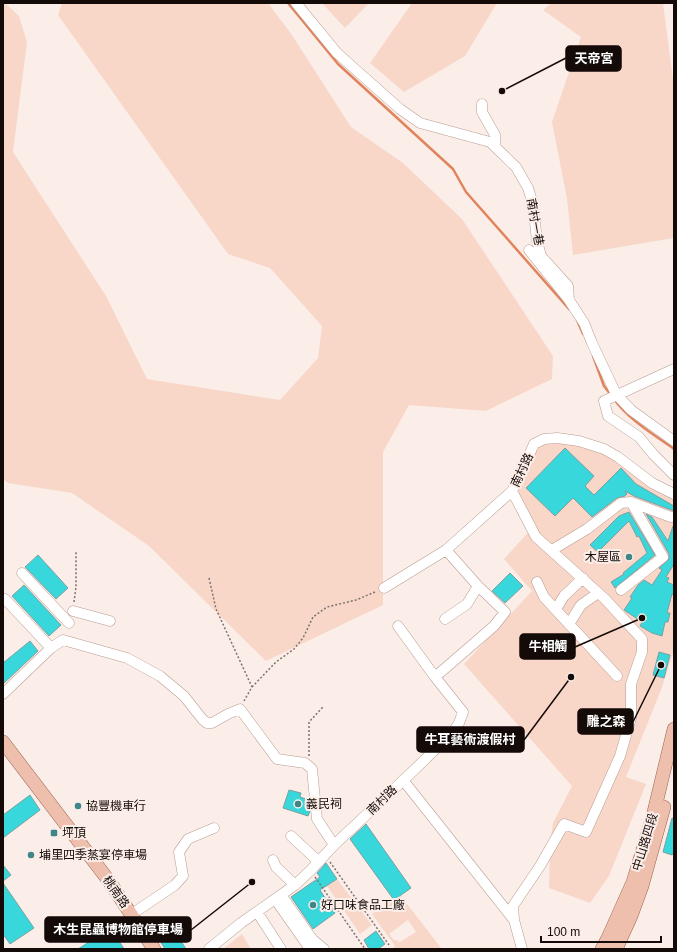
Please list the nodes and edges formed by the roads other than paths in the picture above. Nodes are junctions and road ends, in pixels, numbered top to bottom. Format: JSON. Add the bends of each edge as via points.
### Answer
{"nodes":[{"id":1,"x":296,"y":3,"type":"edge"},
{"id":2,"x":482,"y":104,"type":"dead end"},
{"id":3,"x":495,"y":145,"type":"junction"},
{"id":4,"x":529,"y":250,"type":"dead end"},
{"id":5,"x":569,"y":300,"type":"junction"},
{"id":6,"x":674,"y":369,"type":"edge"},
{"id":7,"x":616,"y":394,"type":"junction"},
{"id":8,"x":674,"y":441,"type":"edge"},
{"id":9,"x":674,"y":475,"type":"edge"},
{"id":10,"x":512,"y":491,"type":"junction"},
{"id":11,"x":674,"y":494,"type":"edge"},
{"id":12,"x":631,"y":502,"type":"junction"},
{"id":13,"x":671,"y":517,"type":"dead end"},
{"id":14,"x":446,"y":550,"type":"junction"},
{"id":15,"x":552,"y":550,"type":"junction"},
{"id":16,"x":22,"y":573,"type":"dead end"},
{"id":17,"x":583,"y":578,"type":"junction"},
{"id":18,"x":537,"y":582,"type":"dead end"},
{"id":19,"x":478,"y":586,"type":"junction"},
{"id":20,"x":384,"y":588,"type":"road end"},
{"id":21,"x":621,"y":590,"type":"dead end"},
{"id":22,"x":598,"y":593,"type":"junction"},
{"id":23,"x":6,"y":599,"type":"dead end"},
{"id":24,"x":556,"y":609,"type":"junction"},
{"id":25,"x":445,"y":619,"type":"dead end"},
{"id":26,"x":110,"y":621,"type":"dead end"},
{"id":27,"x":69,"y":623,"type":"junction"},
{"id":28,"x":569,"y":624,"type":"junction"},
{"id":29,"x":398,"y":626,"type":"dead end"},
{"id":30,"x":63,"y":640,"type":"junction"},
{"id":31,"x":51,"y":648,"type":"junction"},
{"id":32,"x":617,"y":676,"type":"dead end"},
{"id":33,"x":435,"y":677,"type":"junction"},
{"id":34,"x":3,"y":694,"type":"edge"},
{"id":35,"x":674,"y":729,"type":"edge"},
{"id":36,"x":3,"y":742,"type":"edge"},
{"id":37,"x":674,"y":768,"type":"edge"},
{"id":38,"x":403,"y":780,"type":"junction"},
{"id":39,"x":214,"y":828,"type":"dead end"},
{"id":40,"x":291,"y":836,"type":"dead end"},
{"id":41,"x":334,"y":845,"type":"junction"},
{"id":42,"x":322,"y":858,"type":"junction"},
{"id":43,"x":273,"y":860,"type":"dead end"},
{"id":44,"x":295,"y":884,"type":"junction"},
{"id":45,"x":278,"y":897,"type":"junction"},
{"id":46,"x":260,"y":908,"type":"junction"},
{"id":47,"x":132,"y":914,"type":"junction"},
{"id":48,"x":514,"y":920,"type":"junction"},
{"id":49,"x":154,"y":949,"type":"edge"},
{"id":50,"x":209,"y":949,"type":"edge"},
{"id":51,"x":282,"y":949,"type":"edge"},
{"id":52,"x":310,"y":949,"type":"edge"},
{"id":53,"x":324,"y":949,"type":"edge"},
{"id":54,"x":522,"y":949,"type":"edge"},
{"id":55,"x":602,"y":949,"type":"edge"},
{"id":56,"x":616,"y":949,"type":"edge"}],
"edges":[{"from":1,"to":3,"type":"street","name":"南村一巷","via":[[337,53],[400,109],[420,123]]},
{"from":2,"to":3,"type":"street","via":[[482,112],[495,134]]},
{"from":3,"to":5,"type":"street","name":"南村一巷","via":[[516,167],[528,188],[541,256],[568,286]]},
{"from":4,"to":5,"type":"street"},
{"from":5,"to":7,"type":"street","name":"南村一巷","via":[[584,322]]},
{"from":6,"to":7,"type":"street"},
{"from":7,"to":8,"type":"street","name":"南村一巷","via":[[631,410]]},
{"from":7,"to":9,"type":"street","via":[[604,400],[608,416],[639,437]]},
{"from":10,"to":11,"type":"street","name":"南村路","via":[[534,444],[544,439],[557,438],[579,441],[604,449],[652,483]]},
{"from":10,"to":14,"type":"street","name":"南村路"},
{"from":10,"to":15,"type":"street","via":[[536,536]]},
{"from":12,"to":13,"type":"street"},
{"from":12,"to":15,"type":"street","via":[[621,503],[587,529]]},
{"from":12,"to":21,"type":"street","via":[[663,557]]},
{"from":14,"to":19,"type":"street"},
{"from":14,"to":20,"type":"street","name":"南村路"},
{"from":15,"to":17,"type":"street"},
{"from":16,"to":27,"type":"street"},
{"from":17,"to":22,"type":"street"},
{"from":17,"to":24,"type":"street","via":[[564,596]]},
{"from":18,"to":24,"type":"street","via":[[544,597]]},
{"from":19,"to":25,"type":"street","via":[[466,604]]},
{"from":19,"to":33,"type":"street","via":[[505,612],[494,626]]},
{"from":22,"to":28,"type":"street","via":[[581,605]]},
{"from":22,"to":48,"type":"street","via":[[642,639],[642,652],[631,684],[631,718],[620,756],[586,832],[564,824],[513,906]]},
{"from":23,"to":31,"type":"street"},
{"from":24,"to":28,"type":"street"},
{"from":26,"to":27,"type":"street","via":[[73,608]]},
{"from":27,"to":30,"type":"street"},
{"from":28,"to":32,"type":"street"},
{"from":29,"to":33,"type":"street","name":"南村路"},
{"from":30,"to":31,"type":"street"},
{"from":30,"to":41,"type":"street","via":[[127,658],[160,676],[184,696],[207,723],[240,710],[277,759],[305,763],[312,770],[318,819]]},
{"from":31,"to":34,"type":"street"},
{"from":33,"to":38,"type":"street","name":"南村路","via":[[463,712],[453,732]]},
{"from":35,"to":55,"type":"main road","name":"中山路四段","via":[[653,816],[633,882]]},
{"from":36,"to":47,"type":"main road","name":"桃南路"},
{"from":37,"to":56,"type":"main road","name":"中山路四段","via":[[642,886]]},
{"from":38,"to":41,"type":"street","name":"南村路"},
{"from":38,"to":48,"type":"street","via":[[437,828]]},
{"from":39,"to":47,"type":"street","via":[[188,839],[178,852],[183,876],[175,885]]},
{"from":40,"to":42,"type":"street"},
{"from":41,"to":42,"type":"street","name":"南村路"},
{"from":42,"to":44,"type":"street","name":"南村路"},
{"from":43,"to":44,"type":"street","via":[[276,867]]},
{"from":44,"to":45,"type":"street","name":"南村路"},
{"from":45,"to":46,"type":"street","name":"南村路"},
{"from":45,"to":52,"type":"street"},
{"from":45,"to":53,"type":"street","via":[[312,939]]},
{"from":46,"to":50,"type":"street","name":"南村路"},
{"from":46,"to":51,"type":"street"},
{"from":47,"to":49,"type":"main road","name":"桃南路"},
{"from":48,"to":54,"type":"street"}]}
